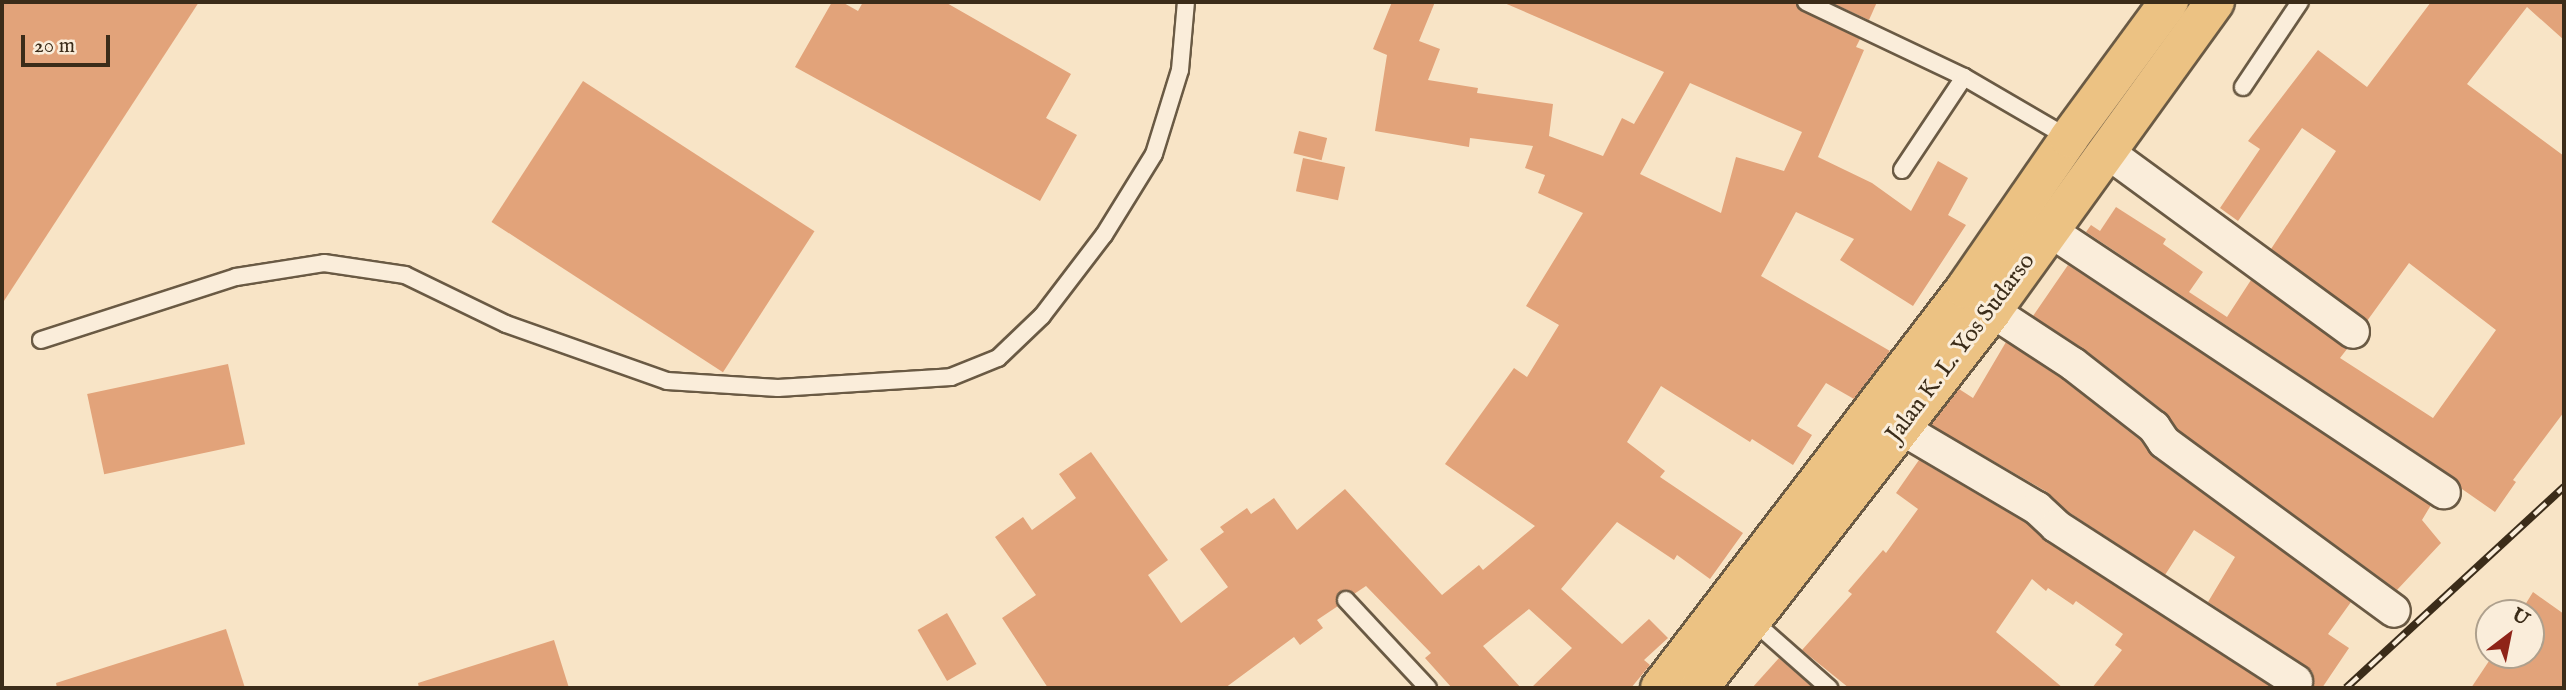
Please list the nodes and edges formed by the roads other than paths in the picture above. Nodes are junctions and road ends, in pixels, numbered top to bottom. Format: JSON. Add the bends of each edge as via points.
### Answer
{"nodes":[{"id":1,"x":1186,"y":2,"type":"edge"},
{"id":2,"x":1806,"y":2,"type":"edge"},
{"id":3,"x":2169,"y":2,"type":"edge"},
{"id":4,"x":2215,"y":2,"type":"edge"},
{"id":5,"x":2300,"y":2,"type":"edge"},
{"id":6,"x":1964,"y":77,"type":"junction"},
{"id":7,"x":2243,"y":87,"type":"dead end"},
{"id":8,"x":2069,"y":138,"type":"junction"},
{"id":9,"x":2106,"y":150,"type":"junction"},
{"id":10,"x":1902,"y":170,"type":"dead end"},
{"id":11,"x":2049,"y":230,"type":"junction"},
{"id":12,"x":1992,"y":311,"type":"junction"},
{"id":13,"x":2353,"y":332,"type":"dead end"},
{"id":14,"x":41,"y":340,"type":"dead end"},
{"id":15,"x":1901,"y":428,"type":"junction"},
{"id":16,"x":2444,"y":492,"type":"dead end"},
{"id":17,"x":1346,"y":600,"type":"dead end"},
{"id":18,"x":2394,"y":611,"type":"dead end"},
{"id":19,"x":1752,"y":620,"type":"junction"},
{"id":20,"x":2296,"y":681,"type":"dead end"},
{"id":21,"x":1428,"y":688,"type":"edge"},
{"id":22,"x":1660,"y":688,"type":"edge"},
{"id":23,"x":1699,"y":688,"type":"edge"},
{"id":24,"x":1829,"y":688,"type":"edge"}],
"edges":[{"from":1,"to":14,"type":"lane","via":[[1180,70],[1154,154],[1104,235],[1042,316],[998,358],[951,377],[778,388],[667,381],[506,324],[405,275],[324,263],[236,277]]},
{"from":2,"to":6,"type":"lane"},
{"from":3,"to":8,"type":"highway","name":"Jalan K. L. Yos Sudarso"},
{"from":4,"to":9,"type":"highway","name":"Jalan K. L. Yos Sudarso"},
{"from":5,"to":7,"type":"lane"},
{"from":6,"to":8,"type":"lane"},
{"from":6,"to":10,"type":"lane"},
{"from":8,"to":22,"type":"highway","name":"Jalan K. L. Yos Sudarso","via":[[1965,289]]},
{"from":9,"to":11,"type":"highway","name":"Jalan K. L. Yos Sudarso"},
{"from":9,"to":13,"type":"street"},
{"from":11,"to":12,"type":"highway","name":"Jalan K. L. Yos Sudarso"},
{"from":11,"to":16,"type":"street"},
{"from":12,"to":15,"type":"highway","name":"Jalan K. L. Yos Sudarso"},
{"from":12,"to":18,"type":"street","via":[[2073,364],[2154,427],[2164,442]]},
{"from":15,"to":19,"type":"highway","name":"Jalan K. L. Yos Sudarso"},
{"from":15,"to":20,"type":"street","via":[[2037,508],[2056,526]]},
{"from":17,"to":21,"type":"lane"},
{"from":19,"to":23,"type":"highway","name":"Jalan K. L. Yos Sudarso"},
{"from":19,"to":24,"type":"lane"}]}
